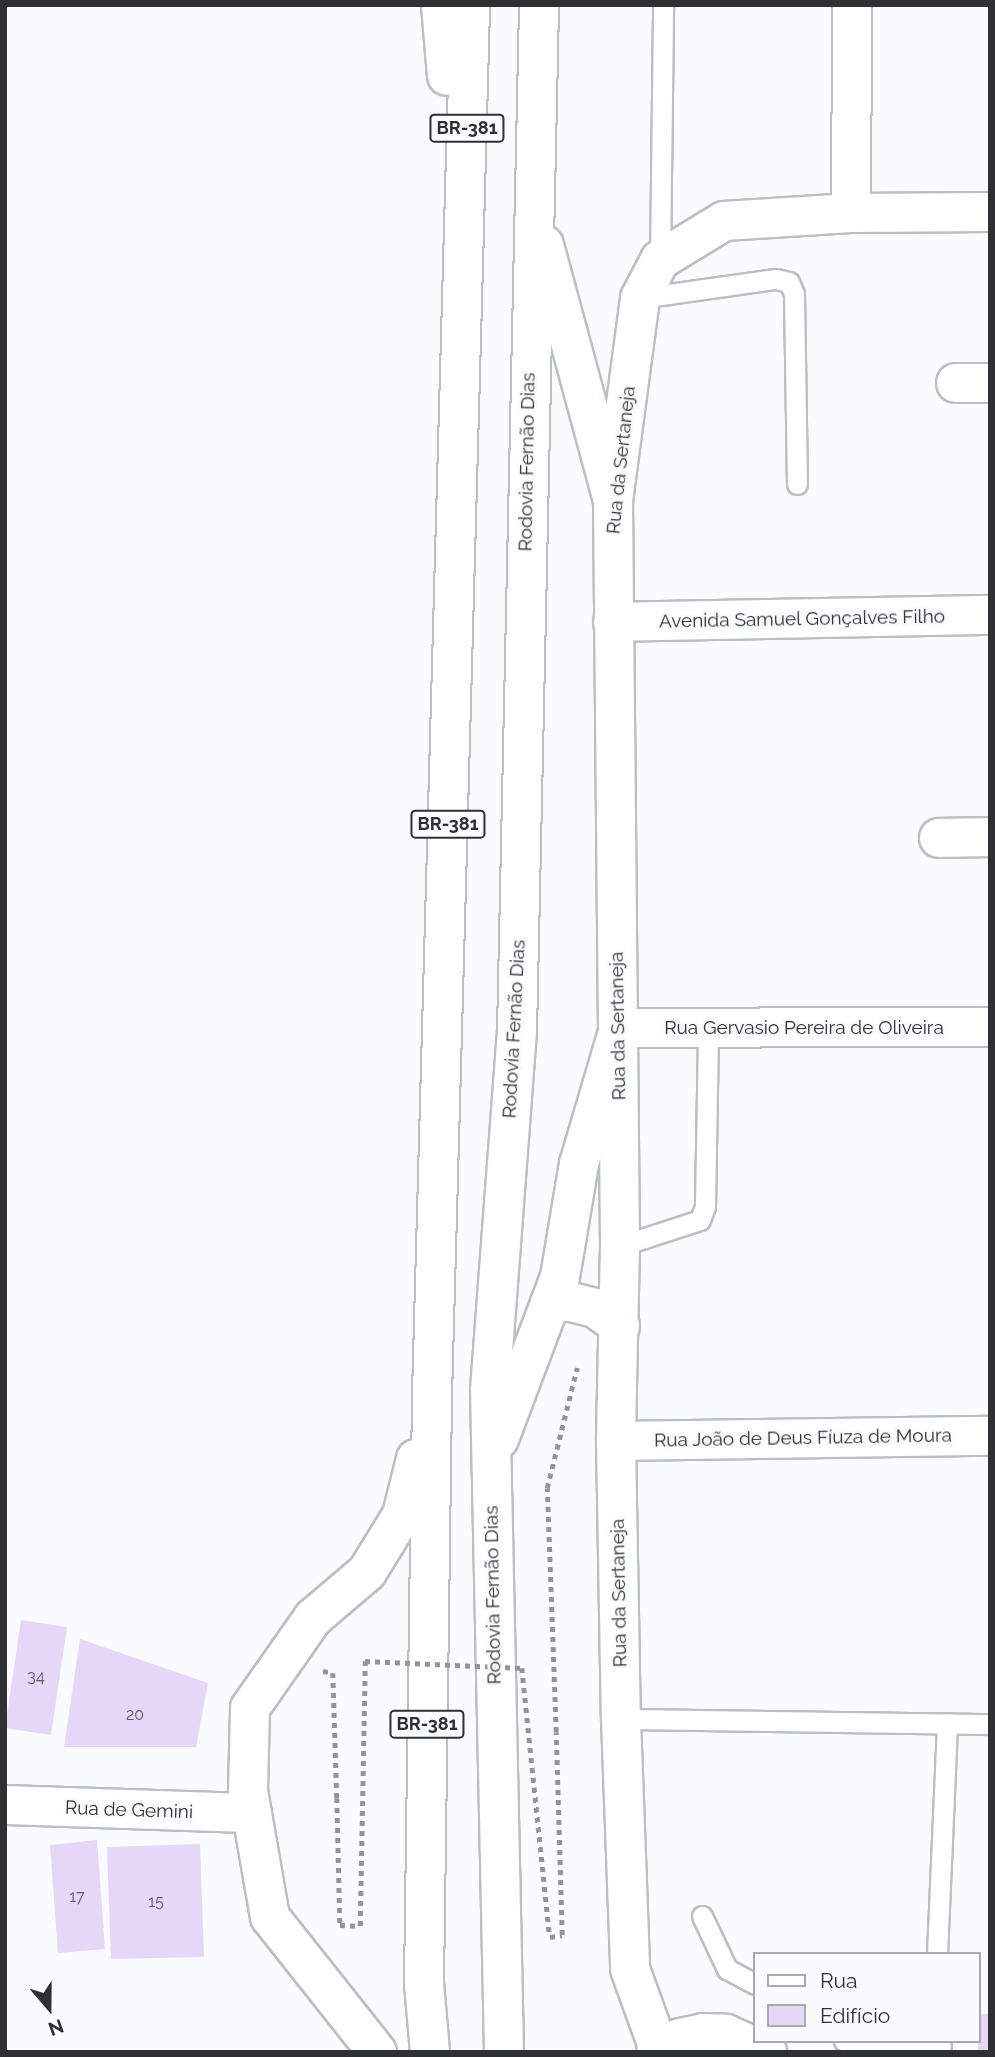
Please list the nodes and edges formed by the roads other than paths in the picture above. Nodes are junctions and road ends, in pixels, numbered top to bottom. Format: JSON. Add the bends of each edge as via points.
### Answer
{"nodes":[{"id":1,"x":441,"y":5,"type":"edge"},
{"id":2,"x":470,"y":5,"type":"edge"},
{"id":3,"x":539,"y":5,"type":"edge"},
{"id":4,"x":663,"y":5,"type":"edge"},
{"id":5,"x":852,"y":5,"type":"edge"},
{"id":6,"x":532,"y":202,"type":"junction"},
{"id":7,"x":990,"y":212,"type":"edge"},
{"id":8,"x":851,"y":213,"type":"junction"},
{"id":9,"x":464,"y":252,"type":"junction"},
{"id":10,"x":660,"y":260,"type":"junction"},
{"id":11,"x":640,"y":298,"type":"junction"},
{"id":12,"x":797,"y":484,"type":"dead end"},
{"id":13,"x":613,"y":501,"type":"junction"},
{"id":14,"x":990,"y":615,"type":"edge"},
{"id":15,"x":613,"y":622,"type":"junction"},
{"id":16,"x":990,"y":837,"type":"edge"},
{"id":17,"x":939,"y":838,"type":"dead end"},
{"id":18,"x":990,"y":1027,"type":"edge"},
{"id":19,"x":618,"y":1028,"type":"junction"},
{"id":20,"x":708,"y":1028,"type":"junction"},
{"id":21,"x":620,"y":1246,"type":"junction"},
{"id":22,"x":550,"y":1303,"type":"junction"},
{"id":23,"x":620,"y":1337,"type":"junction"},
{"id":24,"x":432,"y":1395,"type":"junction"},
{"id":25,"x":990,"y":1436,"type":"edge"},
{"id":26,"x":616,"y":1441,"type":"junction"},
{"id":27,"x":489,"y":1464,"type":"junction"},
{"id":28,"x":621,"y":1719,"type":"junction"},
{"id":29,"x":947,"y":1723,"type":"junction"},
{"id":30,"x":990,"y":1724,"type":"edge"},
{"id":31,"x":5,"y":1805,"type":"edge"},
{"id":32,"x":252,"y":1813,"type":"junction"},
{"id":33,"x":702,"y":1916,"type":"dead end"},
{"id":34,"x":937,"y":1952,"type":"edge"},
{"id":35,"x":754,"y":1983,"type":"edge"},
{"id":36,"x":883,"y":2043,"type":"edge"},
{"id":37,"x":941,"y":2046,"type":"edge"},
{"id":38,"x":657,"y":2050,"type":"edge"},
{"id":39,"x":377,"y":2052,"type":"edge"},
{"id":40,"x":430,"y":2052,"type":"edge"},
{"id":41,"x":504,"y":2052,"type":"edge"},
{"id":42,"x":767,"y":2052,"type":"edge"}],
"edges":[{"from":1,"to":9,"type":"main road"},
{"from":2,"to":9,"type":"main road","number":"BR-381"},
{"from":3,"to":6,"type":"main road","name":"Rodovia Fernão Dias","number":"BR-381"},
{"from":4,"to":10,"type":"lane","name":"Rua da Sertaneja"},
{"from":5,"to":8,"type":"main road"},
{"from":6,"to":13,"type":"main road"},
{"from":6,"to":27,"type":"main road","name":"Rodovia Fernão Dias","number":"BR-381","via":[[517,1031],[490,1390]]},
{"from":7,"to":8,"type":"main road"},
{"from":8,"to":10,"type":"main road","via":[[724,221]]},
{"from":9,"to":24,"type":"main road","number":"BR-381"},
{"from":10,"to":11,"type":"main road","name":"Rua da Sertaneja"},
{"from":11,"to":12,"type":"lane","via":[[776,279],[789,282],[794,294]]},
{"from":11,"to":13,"type":"main road","name":"Rua da Sertaneja"},
{"from":13,"to":15,"type":"main road","name":"Rua da Sertaneja"},
{"from":14,"to":15,"type":"main road","name":"Avenida Samuel Gonçalves Filho"},
{"from":15,"to":19,"type":"main road","name":"Rua da Sertaneja"},
{"from":16,"to":17,"type":"main road"},
{"from":18,"to":20,"type":"main road","name":"Rua Gervasio Pereira de Oliveira"},
{"from":19,"to":20,"type":"main road","name":"Rua Gervasio Pereira de Oliveira"},
{"from":19,"to":21,"type":"main road","name":"Rua da Sertaneja"},
{"from":19,"to":22,"type":"main road","via":[[579,1164],[560,1277]]},
{"from":20,"to":21,"type":"lane","via":[[705,1206],[700,1220]]},
{"from":21,"to":23,"type":"main road","name":"Rua da Sertaneja"},
{"from":22,"to":23,"type":"main road","via":[[571,1301],[595,1308]]},
{"from":22,"to":27,"type":"main road"},
{"from":23,"to":26,"type":"main road","name":"Rua da Sertaneja"},
{"from":24,"to":32,"type":"main road","via":[[402,1515],[367,1572],[313,1618],[250,1708]]},
{"from":24,"to":40,"type":"main road","number":"BR-381","via":[[424,1984]]},
{"from":25,"to":26,"type":"main road","name":"Rua João de Deus Fíuza de Moura"},
{"from":26,"to":28,"type":"main road","name":"Rua da Sertaneja"},
{"from":27,"to":41,"type":"main road","name":"Rodovia Fernão Dias","number":"BR-381"},
{"from":28,"to":29,"type":"lane"},
{"from":28,"to":38,"type":"main road","name":"Rua da Sertaneja","via":[[630,1969]]},
{"from":29,"to":30,"type":"lane"},
{"from":29,"to":34,"type":"lane"},
{"from":31,"to":32,"type":"main road","name":"Rua de Gemini"},
{"from":32,"to":39,"type":"main road","via":[[270,1917]]},
{"from":33,"to":35,"type":"lane","via":[[727,1969]]},
{"from":36,"to":37,"type":"lane"},
{"from":38,"to":42,"type":"main road","via":[[680,2038],[715,2034],[749,2041]]}]}
